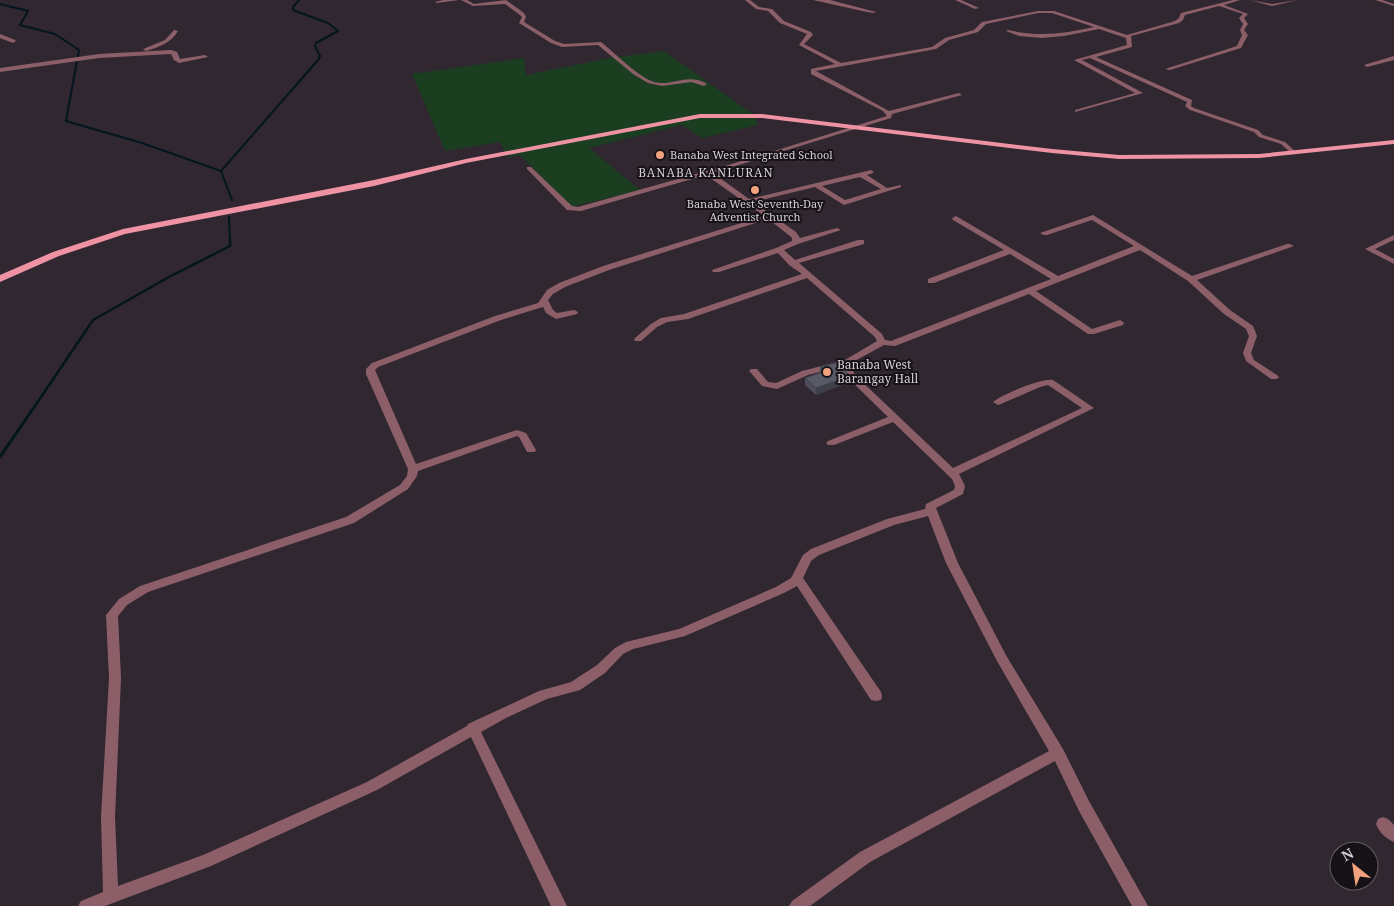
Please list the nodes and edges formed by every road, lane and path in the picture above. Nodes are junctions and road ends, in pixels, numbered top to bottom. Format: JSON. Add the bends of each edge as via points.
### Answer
{"nodes":[{"id":1,"x":457,"y":0,"type":"edge"},
{"id":2,"x":463,"y":0,"type":"edge"},
{"id":3,"x":747,"y":0,"type":"edge"},
{"id":4,"x":815,"y":0,"type":"edge"},
{"id":5,"x":958,"y":0,"type":"edge"},
{"id":6,"x":1238,"y":0,"type":"edge"},
{"id":7,"x":1251,"y":0,"type":"edge"},
{"id":8,"x":1296,"y":0,"type":"edge"},
{"id":9,"x":1377,"y":0,"type":"edge"},
{"id":10,"x":504,"y":1,"type":"edge"},
{"id":11,"x":437,"y":2,"type":"dead end"},
{"id":12,"x":1220,"y":5,"type":"junction"},
{"id":13,"x":1394,"y":5,"type":"edge"},
{"id":14,"x":977,"y":8,"type":"dead end"},
{"id":15,"x":874,"y":12,"type":"dead end"},
{"id":16,"x":1098,"y":28,"type":"junction"},
{"id":17,"x":176,"y":31,"type":"dead end"},
{"id":18,"x":1008,"y":31,"type":"dead end"},
{"id":19,"x":0,"y":36,"type":"edge"},
{"id":20,"x":1128,"y":37,"type":"junction"},
{"id":21,"x":13,"y":41,"type":"dead end"},
{"id":22,"x":123,"y":55,"type":"junction"},
{"id":23,"x":1090,"y":56,"type":"junction"},
{"id":24,"x":206,"y":57,"type":"dead end"},
{"id":25,"x":1394,"y":58,"type":"edge"},
{"id":26,"x":840,"y":65,"type":"junction"},
{"id":27,"x":1367,"y":65,"type":"dead end"},
{"id":28,"x":1168,"y":69,"type":"dead end"},
{"id":29,"x":0,"y":70,"type":"edge"},
{"id":30,"x":704,"y":84,"type":"dead end"},
{"id":31,"x":959,"y":95,"type":"dead end"},
{"id":32,"x":1077,"y":110,"type":"dead end"},
{"id":33,"x":888,"y":113,"type":"junction"},
{"id":34,"x":856,"y":129,"type":"junction"},
{"id":35,"x":1394,"y":142,"type":"edge"},
{"id":36,"x":1293,"y":152,"type":"junction"},
{"id":37,"x":529,"y":168,"type":"dead end"},
{"id":38,"x":707,"y":172,"type":"junction"},
{"id":39,"x":871,"y":172,"type":"dead end"},
{"id":40,"x":861,"y":174,"type":"junction"},
{"id":41,"x":816,"y":185,"type":"junction"},
{"id":42,"x":899,"y":186,"type":"dead end"},
{"id":43,"x":886,"y":190,"type":"junction"},
{"id":44,"x":863,"y":197,"type":"junction"},
{"id":45,"x":748,"y":201,"type":"junction"},
{"id":46,"x":841,"y":202,"type":"junction"},
{"id":47,"x":872,"y":203,"type":"dead end"},
{"id":48,"x":829,"y":205,"type":"dead end"},
{"id":49,"x":768,"y":217,"type":"junction"},
{"id":50,"x":956,"y":218,"type":"dead end"},
{"id":51,"x":837,"y":230,"type":"dead end"},
{"id":52,"x":1044,"y":233,"type":"dead end"},
{"id":53,"x":1392,"y":240,"type":"edge"},
{"id":54,"x":795,"y":242,"type":"junction"},
{"id":55,"x":861,"y":242,"type":"dead end"},
{"id":56,"x":1290,"y":246,"type":"dead end"},
{"id":57,"x":1140,"y":247,"type":"junction"},
{"id":58,"x":779,"y":250,"type":"junction"},
{"id":59,"x":1010,"y":251,"type":"junction"},
{"id":60,"x":1394,"y":262,"type":"edge"},
{"id":61,"x":792,"y":263,"type":"junction"},
{"id":62,"x":716,"y":270,"type":"dead end"},
{"id":63,"x":807,"y":275,"type":"junction"},
{"id":64,"x":0,"y":279,"type":"edge"},
{"id":65,"x":1057,"y":279,"type":"junction"},
{"id":66,"x":1191,"y":279,"type":"junction"},
{"id":67,"x":931,"y":281,"type":"dead end"},
{"id":68,"x":1030,"y":291,"type":"junction"},
{"id":69,"x":544,"y":300,"type":"junction"},
{"id":70,"x":574,"y":312,"type":"dead end"},
{"id":71,"x":1120,"y":323,"type":"dead end"},
{"id":72,"x":638,"y":339,"type":"dead end"},
{"id":73,"x":882,"y":342,"type":"junction"},
{"id":74,"x":846,"y":362,"type":"junction"},
{"id":75,"x":754,"y":371,"type":"dead end"},
{"id":76,"x":1274,"y":377,"type":"dead end"},
{"id":77,"x":998,"y":402,"type":"dead end"},
{"id":78,"x":893,"y":418,"type":"junction"},
{"id":79,"x":831,"y":443,"type":"dead end"},
{"id":80,"x":531,"y":450,"type":"dead end"},
{"id":81,"x":413,"y":469,"type":"junction"},
{"id":82,"x":952,"y":473,"type":"junction"},
{"id":83,"x":931,"y":511,"type":"junction"},
{"id":84,"x":797,"y":577,"type":"junction"},
{"id":85,"x":876,"y":696,"type":"dead end"},
{"id":86,"x":473,"y":728,"type":"junction"},
{"id":87,"x":1058,"y":753,"type":"junction"},
{"id":88,"x":1383,"y":824,"type":"dead end"},
{"id":89,"x":1394,"y":835,"type":"edge"},
{"id":90,"x":111,"y":896,"type":"junction"},
{"id":91,"x":86,"y":906,"type":"edge"},
{"id":92,"x":559,"y":906,"type":"edge"},
{"id":93,"x":797,"y":906,"type":"edge"},
{"id":94,"x":1140,"y":906,"type":"edge"}],
"edges":[{"from":1,"to":11,"type":"street"},
{"from":2,"to":10,"type":"street","via":[[473,5]]},
{"from":3,"to":26,"type":"street","via":[[756,7],[770,10],[782,22],[809,33],[801,44]]},
{"from":4,"to":15,"type":"street"},
{"from":5,"to":14,"type":"street"},
{"from":6,"to":12,"type":"street"},
{"from":7,"to":8,"type":"street","via":[[1272,5]]},
{"from":9,"to":13,"type":"street"},
{"from":10,"to":30,"type":"street","via":[[522,14],[521,22],[558,45],[599,43],[653,84],[687,80]]},
{"from":12,"to":20,"type":"street","via":[[1183,14],[1177,22]]},
{"from":12,"to":28,"type":"street","via":[[1246,14],[1241,18],[1246,24],[1239,47]]},
{"from":16,"to":18,"type":"street","via":[[1068,35],[1030,36]]},
{"from":16,"to":20,"type":"street"},
{"from":16,"to":26,"type":"street","via":[[1052,12],[1038,12],[989,22],[976,31],[947,38],[934,48]]},
{"from":17,"to":22,"type":"street","via":[[159,46]]},
{"from":19,"to":21,"type":"street"},
{"from":20,"to":23,"type":"street","via":[[1130,46]]},
{"from":22,"to":24,"type":"street","via":[[171,52],[179,61]]},
{"from":22,"to":29,"type":"street"},
{"from":23,"to":32,"type":"street","via":[[1077,60],[1140,93]]},
{"from":23,"to":36,"type":"street","via":[[1190,101],[1188,106],[1192,109],[1248,127],[1261,136],[1283,143]]},
{"from":25,"to":27,"type":"street"},
{"from":26,"to":33,"type":"street","via":[[813,70],[813,73]]},
{"from":31,"to":33,"type":"street"},
{"from":33,"to":34,"type":"street","via":[[890,115],[886,119]]},
{"from":34,"to":36,"type":"main road","via":[[1119,157],[1259,156]]},
{"from":34,"to":38,"type":"street"},
{"from":34,"to":64,"type":"main road","via":[[743,115],[676,120],[123,232],[56,254]]},
{"from":35,"to":36,"type":"main road"},
{"from":37,"to":38,"type":"street","via":[[573,209]]},
{"from":38,"to":45,"type":"street"},
{"from":39,"to":40,"type":"street"},
{"from":40,"to":41,"type":"street"},
{"from":40,"to":43,"type":"street"},
{"from":41,"to":45,"type":"street"},
{"from":41,"to":46,"type":"street"},
{"from":42,"to":43,"type":"street"},
{"from":43,"to":44,"type":"street"},
{"from":44,"to":46,"type":"street"},
{"from":44,"to":47,"type":"street"},
{"from":45,"to":49,"type":"street"},
{"from":46,"to":48,"type":"street"},
{"from":49,"to":54,"type":"street","via":[[793,234]]},
{"from":49,"to":69,"type":"street","via":[[606,268],[562,285]]},
{"from":50,"to":59,"type":"street"},
{"from":51,"to":54,"type":"street"},
{"from":52,"to":57,"type":"street","via":[[1093,217]]},
{"from":53,"to":60,"type":"street","via":[[1369,249]]},
{"from":54,"to":58,"type":"street"},
{"from":55,"to":61,"type":"street"},
{"from":56,"to":66,"type":"street"},
{"from":57,"to":65,"type":"street"},
{"from":57,"to":66,"type":"street"},
{"from":58,"to":61,"type":"street"},
{"from":58,"to":62,"type":"street"},
{"from":59,"to":65,"type":"street"},
{"from":59,"to":67,"type":"street"},
{"from":61,"to":63,"type":"street"},
{"from":63,"to":72,"type":"street","via":[[685,317],[659,321]]},
{"from":63,"to":73,"type":"street"},
{"from":65,"to":68,"type":"street"},
{"from":66,"to":76,"type":"street","via":[[1250,328],[1253,336],[1247,353],[1250,361]]},
{"from":68,"to":71,"type":"street","via":[[1091,332]]},
{"from":68,"to":73,"type":"street","via":[[892,344]]},
{"from":69,"to":70,"type":"street","via":[[549,311],[556,316]]},
{"from":69,"to":81,"type":"street","via":[[541,305],[498,318],[370,369]]},
{"from":73,"to":74,"type":"street"},
{"from":74,"to":75,"type":"street","via":[[805,373],[777,386],[765,384]]},
{"from":74,"to":78,"type":"street","via":[[852,377]]},
{"from":77,"to":82,"type":"street","via":[[1050,382],[1090,408]]},
{"from":78,"to":79,"type":"street"},
{"from":78,"to":82,"type":"street"},
{"from":80,"to":81,"type":"street","via":[[524,435],[517,433]]},
{"from":81,"to":90,"type":"street","via":[[404,488],[350,520],[144,589],[123,602],[112,615],[115,678],[108,816]]},
{"from":82,"to":83,"type":"street","via":[[960,486],[959,492],[930,508]]},
{"from":83,"to":84,"type":"street","via":[[891,522],[815,552],[807,556]]},
{"from":83,"to":87,"type":"street","via":[[952,563],[1003,661]]},
{"from":84,"to":85,"type":"street"},
{"from":84,"to":86,"type":"street","via":[[780,590],[681,633],[630,645],[575,686],[544,695]]},
{"from":86,"to":90,"type":"street","via":[[372,786],[273,833],[206,862]]},
{"from":86,"to":92,"type":"street"},
{"from":87,"to":93,"type":"street","via":[[865,857]]},
{"from":87,"to":94,"type":"street"},
{"from":88,"to":89,"type":"street"},
{"from":90,"to":91,"type":"street"}]}
